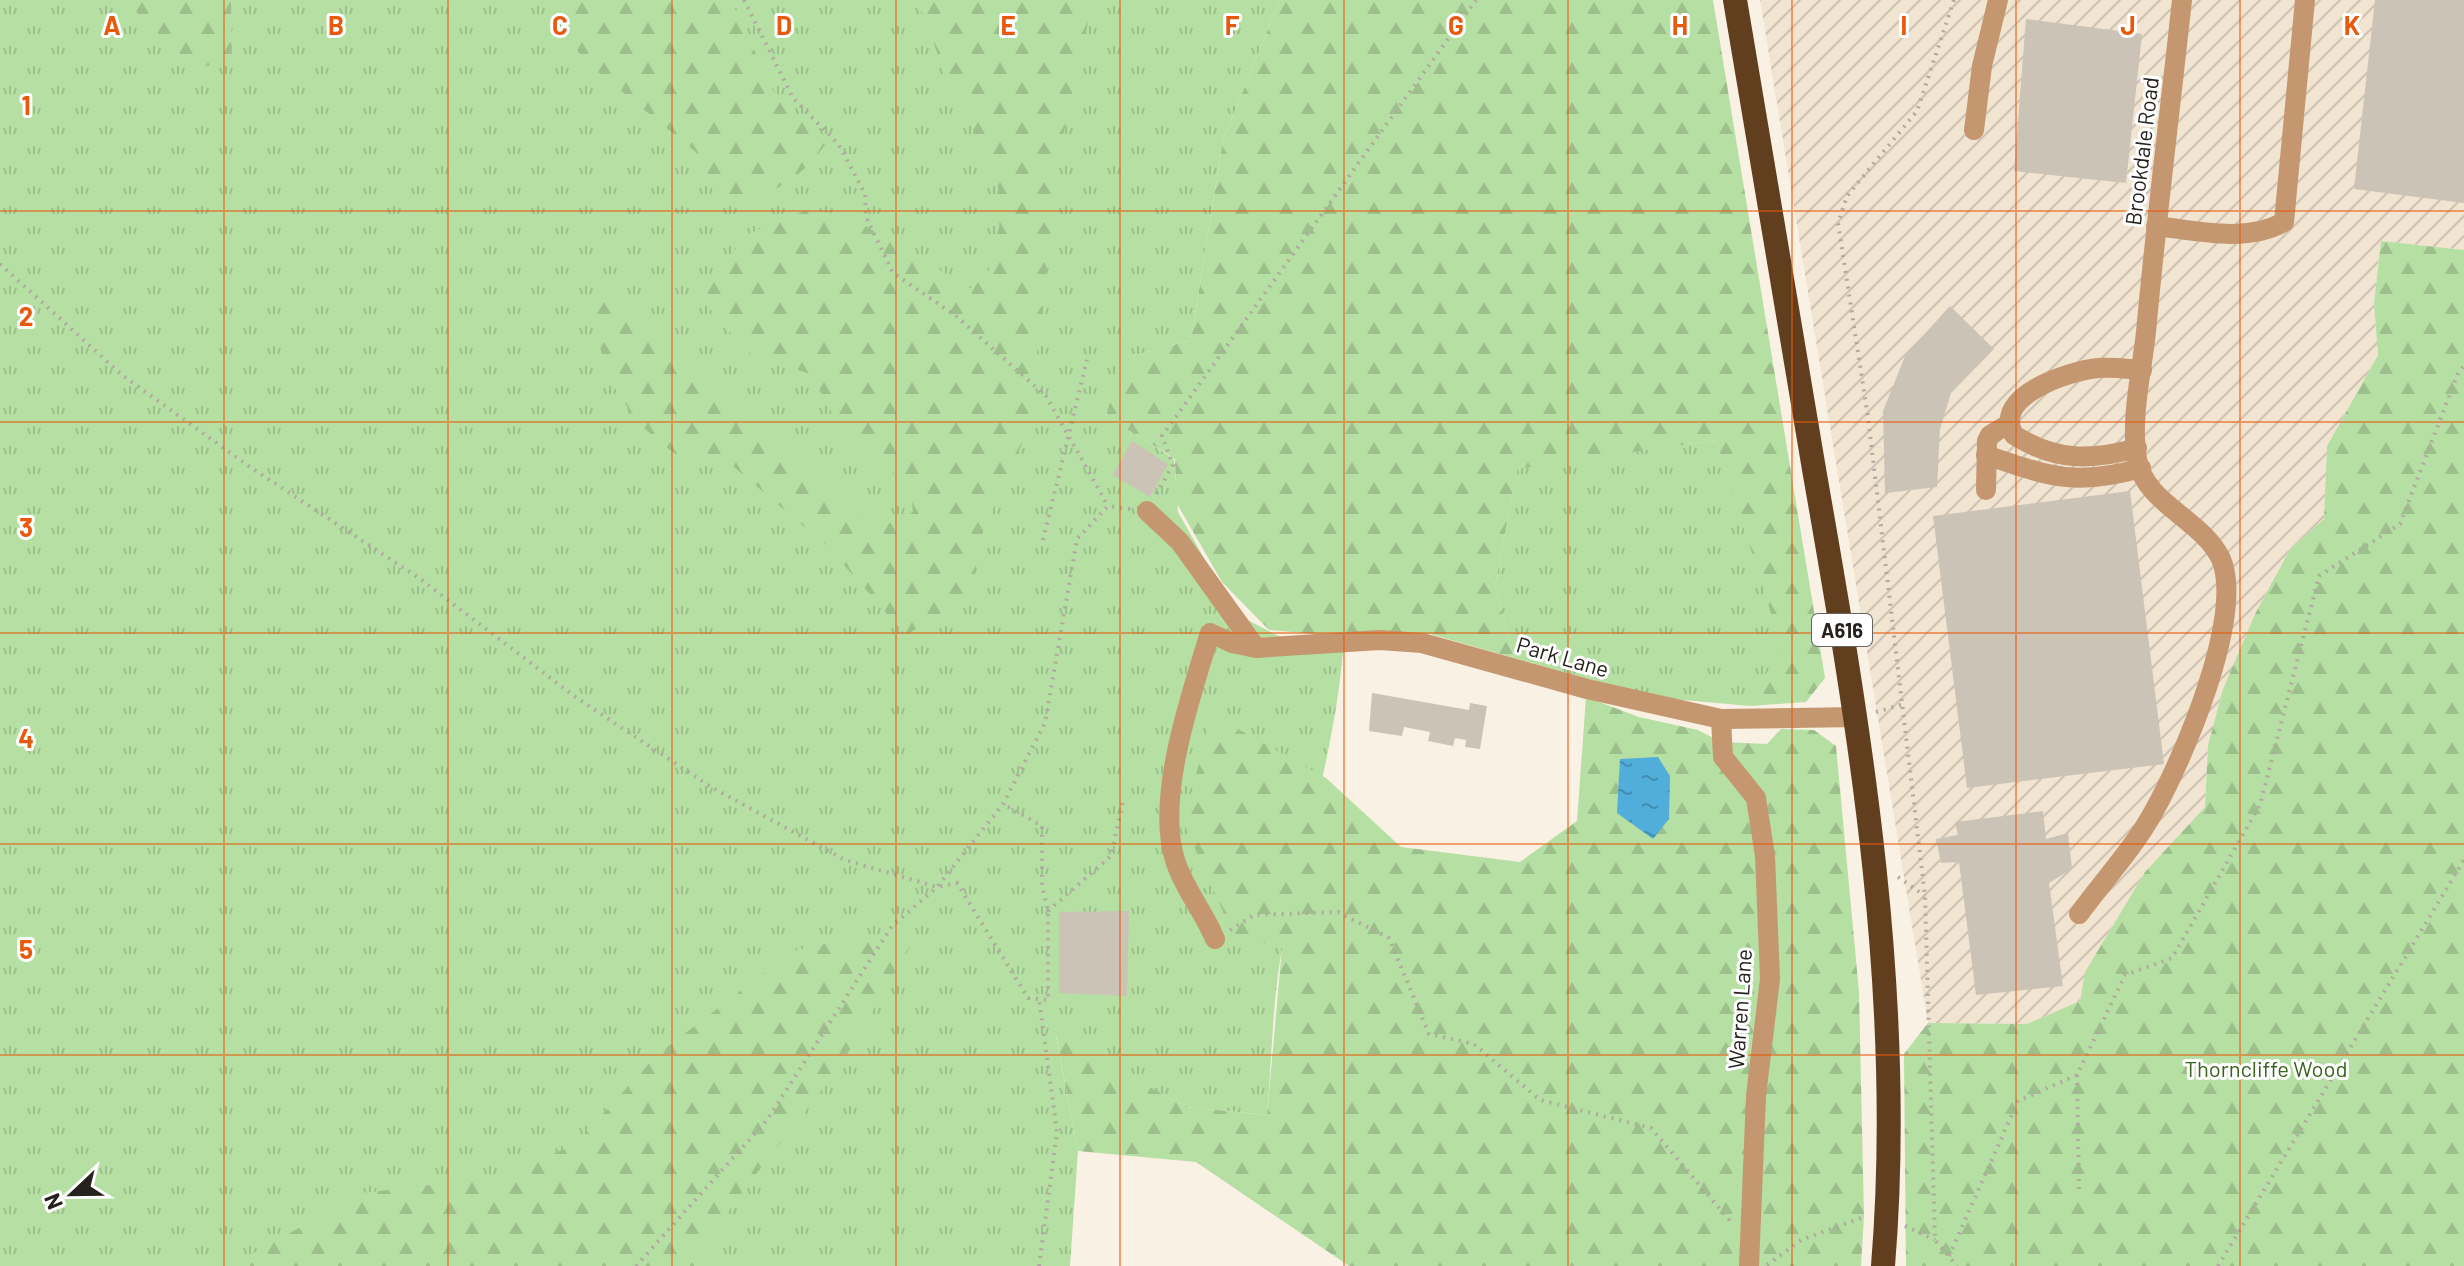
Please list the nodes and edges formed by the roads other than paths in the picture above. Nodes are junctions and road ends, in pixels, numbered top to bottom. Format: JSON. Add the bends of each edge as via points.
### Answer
{"nodes":[{"id":1,"x":1735,"y":0,"type":"edge"},
{"id":2,"x":1998,"y":0,"type":"edge"},
{"id":3,"x":2182,"y":0,"type":"edge"},
{"id":4,"x":2305,"y":0,"type":"edge"},
{"id":5,"x":1974,"y":130,"type":"dead end"},
{"id":6,"x":2156,"y":226,"type":"junction"},
{"id":7,"x":2142,"y":370,"type":"junction"},
{"id":8,"x":2007,"y":425,"type":"junction"},
{"id":9,"x":1986,"y":455,"type":"junction"},
{"id":10,"x":2139,"y":458,"type":"junction"},
{"id":11,"x":1986,"y":490,"type":"dead end"},
{"id":12,"x":1147,"y":511,"type":"road end"},
{"id":13,"x":1256,"y":648,"type":"junction"},
{"id":14,"x":1857,"y":717,"type":"junction"},
{"id":15,"x":1721,"y":719,"type":"junction"},
{"id":16,"x":2079,"y":914,"type":"dead end"},
{"id":17,"x":1215,"y":939,"type":"road end"},
{"id":18,"x":1749,"y":1266,"type":"edge"},
{"id":19,"x":1883,"y":1266,"type":"edge"}],
"edges":[{"from":1,"to":14,"type":"highway","number":"A616"},
{"from":2,"to":5,"type":"street"},
{"from":3,"to":6,"type":"street","name":"Brookdale Road"},
{"from":4,"to":6,"type":"street","via":[[2284,222],[2246,235]]},
{"from":6,"to":7,"type":"street","name":"Brookdale Road"},
{"from":7,"to":8,"type":"street","via":[[2099,368],[2057,378],[2011,409]]},
{"from":7,"to":10,"type":"street","name":"Brookdale Road"},
{"from":8,"to":9,"type":"street","via":[[1990,435]]},
{"from":8,"to":10,"type":"street","via":[[2031,446],[2064,457]]},
{"from":9,"to":10,"type":"street","via":[[2077,480],[2103,478]]},
{"from":9,"to":11,"type":"street"},
{"from":10,"to":16,"type":"street","via":[[2153,491],[2216,548],[2227,573],[2227,611],[2210,679],[2153,814]]},
{"from":12,"to":13,"type":"street","via":[[1180,542]]},
{"from":13,"to":15,"type":"street","name":"Park Lane","via":[[1380,640],[1422,643]]},
{"from":13,"to":17,"type":"street","via":[[1210,633],[1167,810],[1174,859]]},
{"from":14,"to":15,"type":"street","name":"Park Lane"},
{"from":14,"to":19,"type":"highway","number":"A616","via":[[1888,1050]]},
{"from":15,"to":18,"type":"street","name":"Warren Lane","via":[[1723,757],[1756,798],[1765,856],[1770,979],[1756,1096]]}]}
